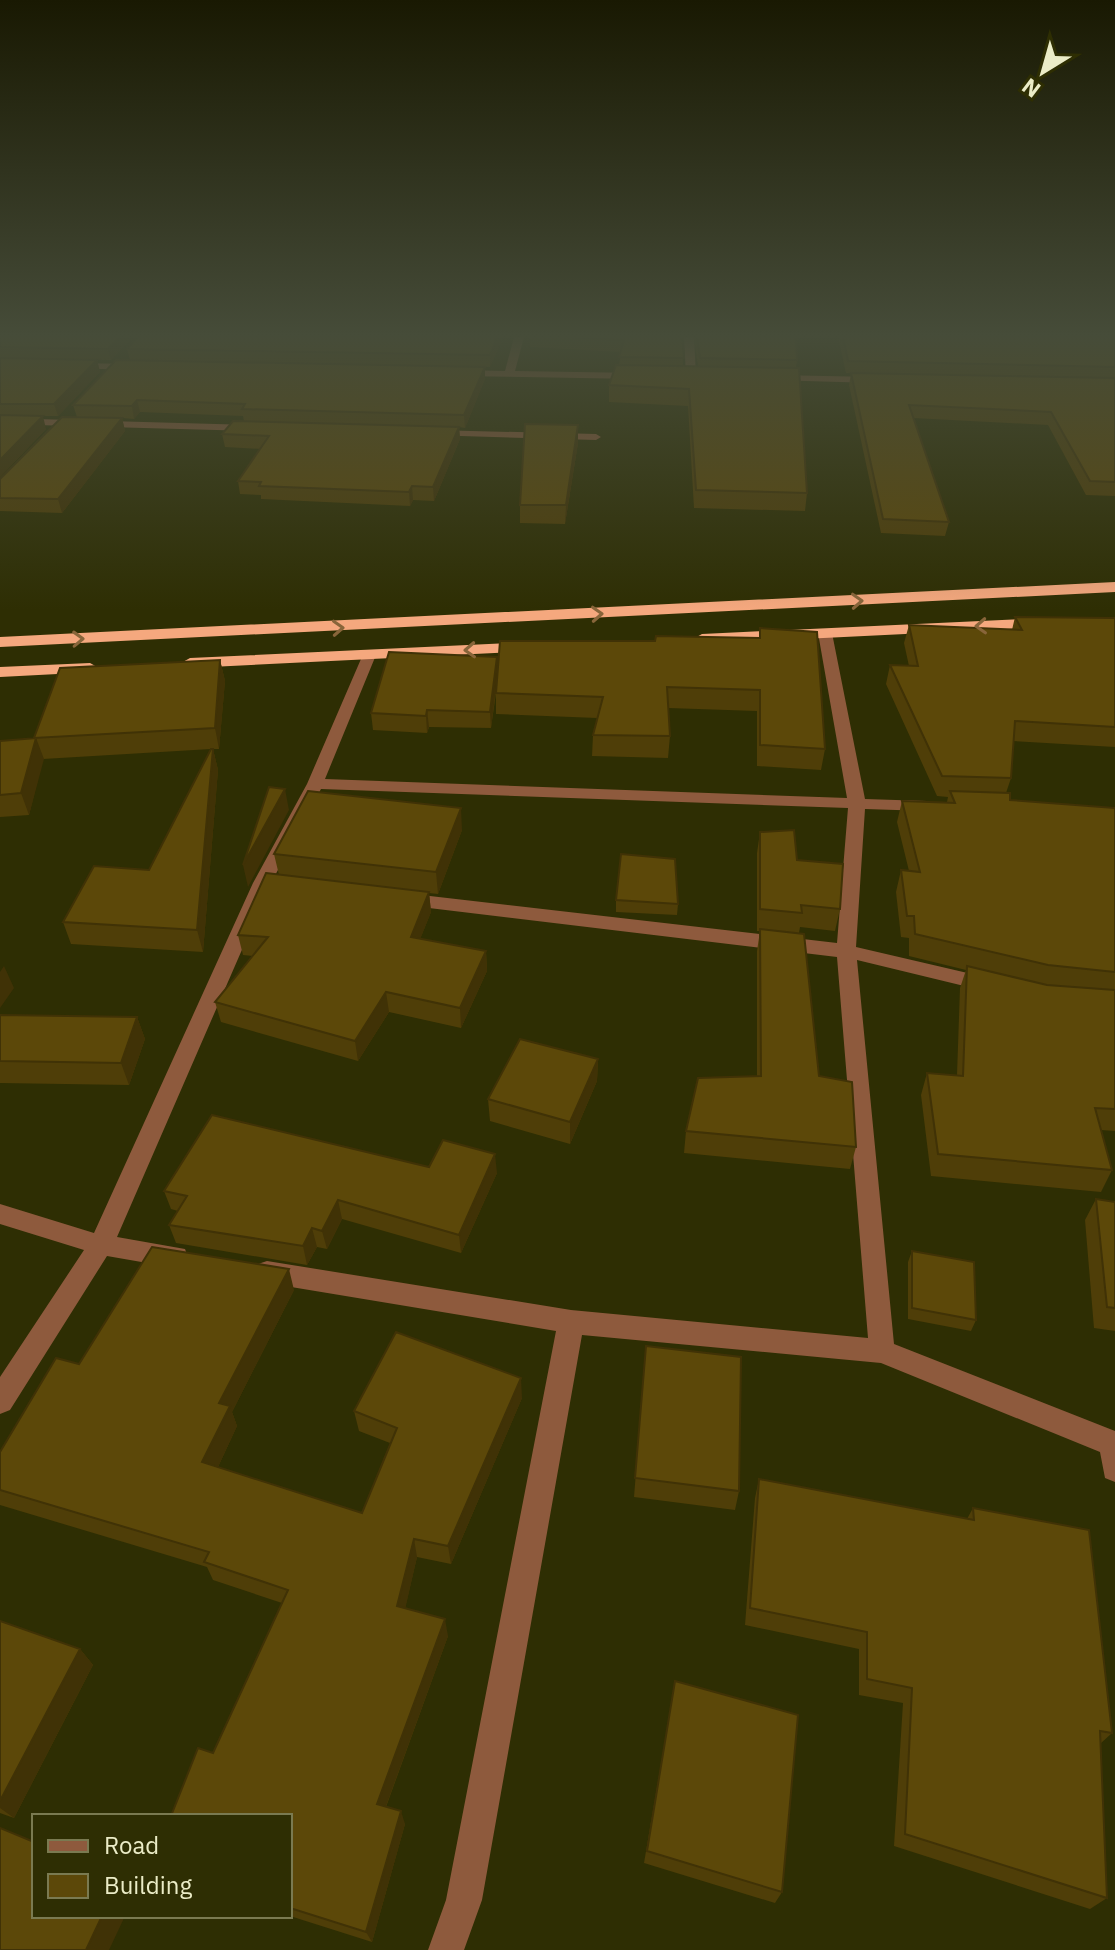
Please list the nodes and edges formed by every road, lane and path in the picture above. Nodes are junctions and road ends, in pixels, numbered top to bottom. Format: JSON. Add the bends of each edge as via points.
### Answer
{"nodes":[{"id":1,"x":56,"y":428,"type":"edge"},
{"id":2,"x":423,"y":433,"type":"edge"},
{"id":3,"x":50,"y":434,"type":"edge"},
{"id":4,"x":596,"y":437,"type":"dead end"},
{"id":5,"x":1115,"y":587,"type":"edge"},
{"id":6,"x":1069,"y":622,"type":"edge"},
{"id":7,"x":825,"y":633,"type":"junction"},
{"id":8,"x":683,"y":640,"type":"edge"},
{"id":9,"x":0,"y":642,"type":"edge"},
{"id":10,"x":542,"y":647,"type":"edge"},
{"id":11,"x":369,"y":655,"type":"junction"},
{"id":12,"x":169,"y":664,"type":"edge"},
{"id":13,"x":107,"y":667,"type":"edge"},
{"id":14,"x":0,"y":672,"type":"edge"},
{"id":15,"x":315,"y":784,"type":"junction"},
{"id":16,"x":857,"y":804,"type":"junction"},
{"id":17,"x":948,"y":806,"type":"edge"},
{"id":18,"x":388,"y":897,"type":"edge"},
{"id":19,"x":846,"y":951,"type":"junction"},
{"id":20,"x":1010,"y":990,"type":"edge"},
{"id":21,"x":0,"y":1214,"type":"edge"},
{"id":22,"x":101,"y":1245,"type":"junction"},
{"id":23,"x":195,"y":1260,"type":"edge"},
{"id":24,"x":242,"y":1268,"type":"edge"},
{"id":25,"x":571,"y":1322,"type":"junction"},
{"id":26,"x":882,"y":1351,"type":"junction"},
{"id":27,"x":0,"y":1401,"type":"edge"},
{"id":28,"x":1114,"y":1452,"type":"edge"},
{"id":29,"x":446,"y":1950,"type":"edge"}],
"edges":[{"from":1,"to":3,"type":"street"},
{"from":2,"to":4,"type":"street"},
{"from":9,"to":5,"type":"highway","one_way":true},
{"from":6,"to":7,"type":"highway","one_way":true},
{"from":7,"to":8,"type":"highway"},
{"from":7,"to":16,"type":"street"},
{"from":10,"to":11,"type":"highway","one_way":true},
{"from":11,"to":12,"type":"highway"},
{"from":11,"to":15,"type":"street"},
{"from":13,"to":14,"type":"highway"},
{"from":15,"to":16,"type":"street"},
{"from":15,"to":22,"type":"street"},
{"from":16,"to":17,"type":"street"},
{"from":16,"to":19,"type":"street"},
{"from":18,"to":19,"type":"street"},
{"from":19,"to":20,"type":"street"},
{"from":19,"to":26,"type":"street"},
{"from":21,"to":22,"type":"street"},
{"from":22,"to":23,"type":"street"},
{"from":22,"to":27,"type":"street"},
{"from":24,"to":25,"type":"street"},
{"from":25,"to":26,"type":"street"},
{"from":25,"to":29,"type":"street","via":[[464,1900]]},
{"from":26,"to":28,"type":"street"}]}
